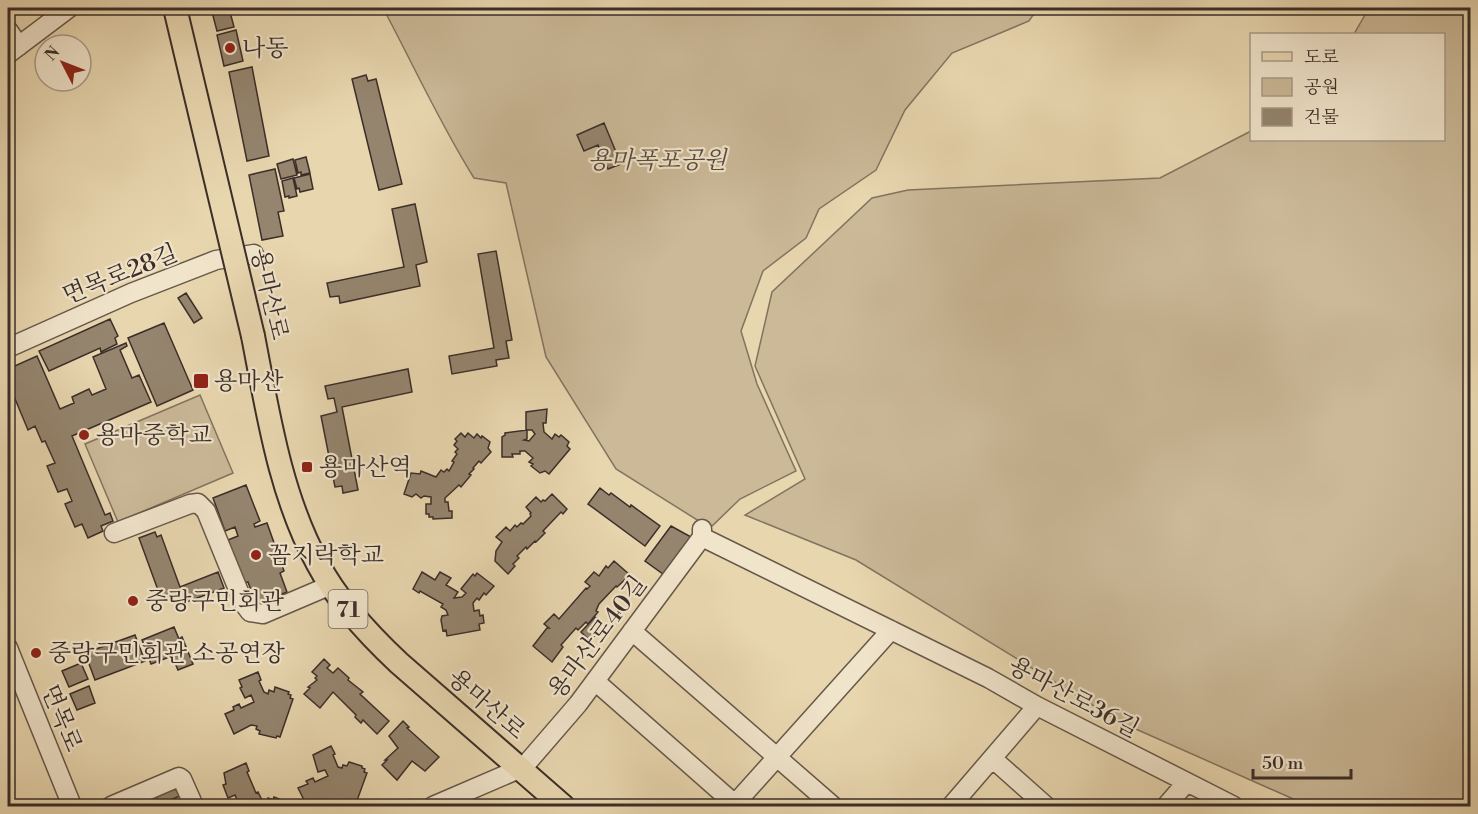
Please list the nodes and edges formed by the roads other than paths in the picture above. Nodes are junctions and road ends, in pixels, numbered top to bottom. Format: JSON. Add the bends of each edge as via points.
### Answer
{"nodes":[{"id":1,"x":69,"y":8,"type":"edge"},
{"id":2,"x":175,"y":8,"type":"edge"},
{"id":3,"x":8,"y":30,"type":"edge"},
{"id":4,"x":13,"y":50,"type":"edge"},
{"id":5,"x":254,"y":254,"type":"dead end"},
{"id":6,"x":8,"y":348,"type":"edge"},
{"id":7,"x":114,"y":533,"type":"dead end"},
{"id":8,"x":702,"y":533,"type":"joint"},
{"id":9,"x":331,"y":585,"type":"junction"},
{"id":10,"x":891,"y":630,"type":"junction"},
{"id":11,"x":632,"y":631,"type":"junction"},
{"id":12,"x":8,"y":648,"type":"edge"},
{"id":13,"x":595,"y":681,"type":"junction"},
{"id":14,"x":1037,"y":706,"type":"junction"},
{"id":15,"x":777,"y":759,"type":"junction"},
{"id":16,"x":993,"y":759,"type":"junction"},
{"id":17,"x":520,"y":769,"type":"junction"},
{"id":18,"x":1186,"y":783,"type":"junction"},
{"id":19,"x":735,"y":806,"type":"edge"},
{"id":20,"x":72,"y":807,"type":"edge"},
{"id":21,"x":111,"y":807,"type":"edge"},
{"id":22,"x":194,"y":807,"type":"edge"},
{"id":23,"x":433,"y":807,"type":"edge"},
{"id":24,"x":563,"y":807,"type":"edge"},
{"id":25,"x":833,"y":807,"type":"edge"},
{"id":26,"x":951,"y":807,"type":"edge"},
{"id":27,"x":1046,"y":807,"type":"edge"},
{"id":28,"x":1166,"y":807,"type":"edge"},
{"id":29,"x":1234,"y":807,"type":"edge"}],
"edges":[{"from":1,"to":4,"type":"street"},
{"from":2,"to":9,"type":"main road","name":"용마산로","number":"71","bridge":true,"via":[[283,475],[304,533]]},
{"from":3,"to":4,"type":"street"},
{"from":5,"to":6,"type":"street","name":"면목로28길","via":[[216,260]]},
{"from":7,"to":9,"type":"street","via":[[198,503],[206,511],[250,612],[263,614]]},
{"from":8,"to":10,"type":"street","name":"용마산로36길"},
{"from":8,"to":11,"type":"street","name":"용마산로40길"},
{"from":9,"to":17,"type":"main road","name":"용마산로","number":"71","via":[[373,639]]},
{"from":10,"to":14,"type":"street","name":"용마산로36길"},
{"from":10,"to":15,"type":"street"},
{"from":11,"to":13,"type":"street","name":"용마산로40길"},
{"from":11,"to":15,"type":"street"},
{"from":12,"to":20,"type":"street","name":"면목로"},
{"from":13,"to":17,"type":"street","name":"용마산로40길"},
{"from":13,"to":19,"type":"street"},
{"from":14,"to":16,"type":"street"},
{"from":14,"to":18,"type":"street","name":"용마산로36길"},
{"from":15,"to":19,"type":"street"},
{"from":15,"to":25,"type":"street"},
{"from":16,"to":26,"type":"street"},
{"from":16,"to":27,"type":"street"},
{"from":17,"to":23,"type":"street"},
{"from":17,"to":24,"type":"main road","name":"용마산로","number":"71"},
{"from":18,"to":28,"type":"street"},
{"from":18,"to":29,"type":"street","name":"용마산로36길"},
{"from":21,"to":22,"type":"street","via":[[180,777]]}]}
